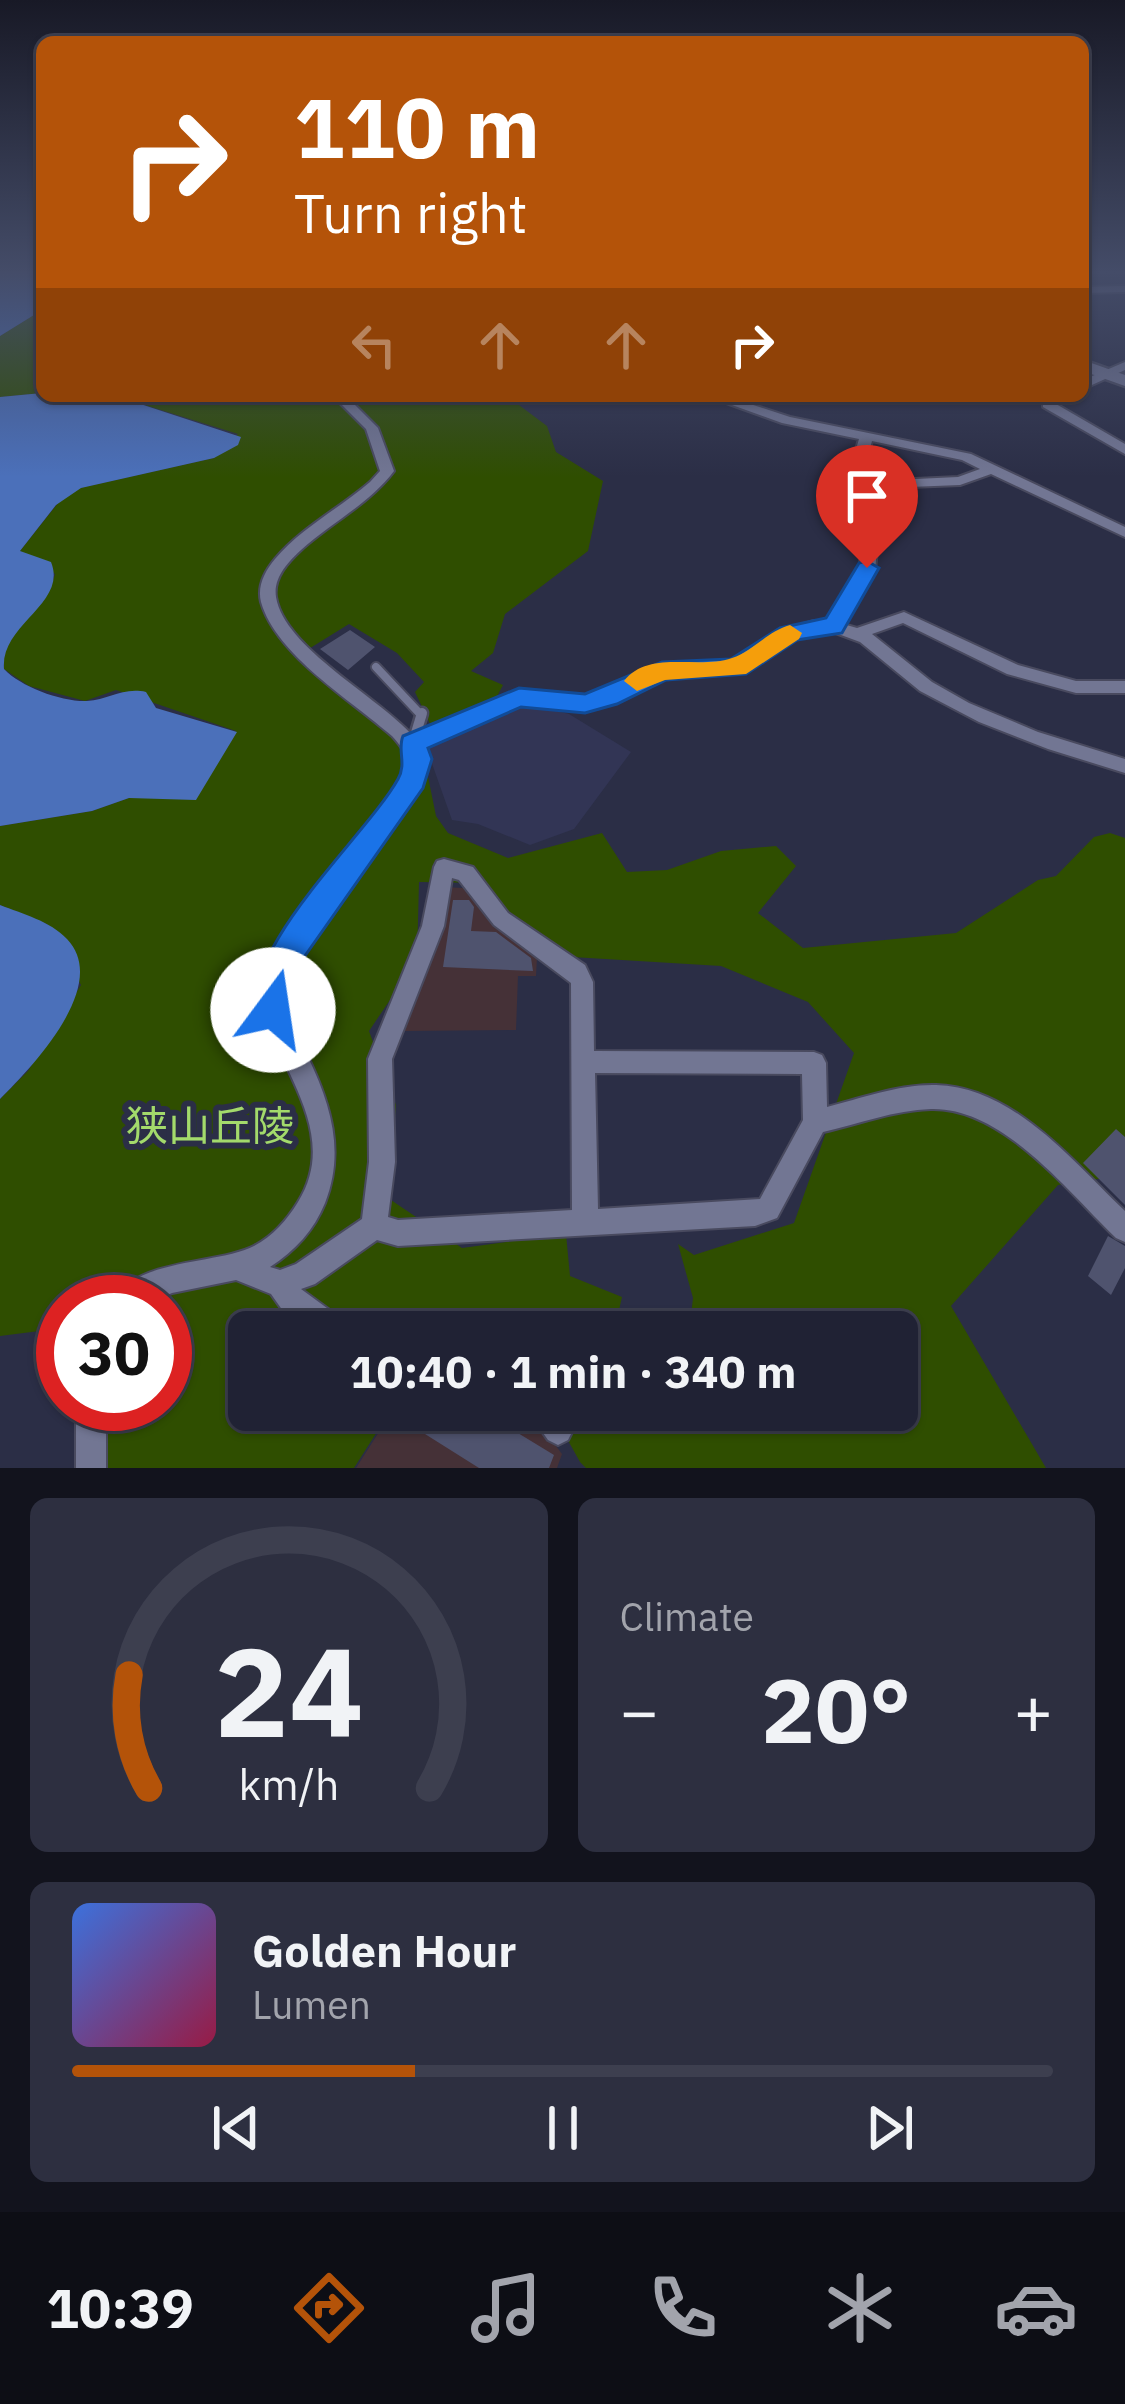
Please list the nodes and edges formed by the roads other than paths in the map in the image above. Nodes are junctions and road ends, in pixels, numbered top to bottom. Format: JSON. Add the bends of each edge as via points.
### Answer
{"nodes":[{"id":1,"x":1115,"y":370,"type":"edge"},
{"id":2,"x":1125,"y":381,"type":"edge"},
{"id":3,"x":346,"y":402,"type":"edge"},
{"id":4,"x":728,"y":402,"type":"edge"},
{"id":5,"x":1042,"y":402,"type":"edge"},
{"id":6,"x":1051,"y":402,"type":"edge"},
{"id":7,"x":1047,"y":404,"type":"junction"},
{"id":8,"x":866,"y":438,"type":"junction"},
{"id":9,"x":1125,"y":450,"type":"edge"},
{"id":10,"x":991,"y":469,"type":"junction"},
{"id":11,"x":853,"y":484,"type":"dead end"},
{"id":12,"x":1125,"y":533,"type":"edge"},
{"id":13,"x":833,"y":627,"type":"junction"},
{"id":14,"x":862,"y":632,"type":"junction"},
{"id":15,"x":376,"y":667,"type":"dead end"},
{"id":16,"x":1125,"y":687,"type":"edge"},
{"id":17,"x":413,"y":743,"type":"junction"},
{"id":18,"x":1125,"y":766,"type":"edge"},
{"id":19,"x":583,"y":1061,"type":"junction"},
{"id":20,"x":815,"y":1122,"type":"junction"},
{"id":21,"x":585,"y":1224,"type":"junction"},
{"id":22,"x":374,"y":1226,"type":"junction"},
{"id":23,"x":1125,"y":1229,"type":"edge"},
{"id":24,"x":242,"y":1269,"type":"junction"},
{"id":25,"x":177,"y":1275,"type":"edge"},
{"id":26,"x":280,"y":1284,"type":"junction"},
{"id":27,"x":307,"y":1311,"type":"edge"},
{"id":28,"x":91,"y":1431,"type":"edge"},
{"id":29,"x":91,"y":1468,"type":"edge"}],
"edges":[{"from":1,"to":2,"type":"street"},
{"from":3,"to":17,"type":"street","via":[[371,428],[387,471],[286,555],[267,587],[269,602],[320,672]]},
{"from":4,"to":8,"type":"street"},
{"from":5,"to":7,"type":"street"},
{"from":6,"to":7,"type":"street"},
{"from":7,"to":9,"type":"street"},
{"from":8,"to":10,"type":"street","via":[[954,453]]},
{"from":8,"to":11,"type":"street"},
{"from":10,"to":12,"type":"street"},
{"from":10,"to":13,"type":"street","via":[[960,482],[878,484],[867,568]]},
{"from":13,"to":14,"type":"street"},
{"from":13,"to":17,"type":"street","via":[[789,634],[737,668],[662,671],[592,702],[519,698]]},
{"from":14,"to":16,"type":"street","via":[[904,617],[1013,670],[1076,687]]},
{"from":14,"to":18,"type":"street","via":[[951,700]]},
{"from":15,"to":17,"type":"lane","via":[[422,715]]},
{"from":17,"to":24,"type":"street","via":[[412,781],[299,932],[272,987],[273,1010],[320,1106],[324,1164],[299,1225]]},
{"from":19,"to":20,"type":"street","via":[[814,1063]]},
{"from":19,"to":21,"type":"street"},
{"from":19,"to":22,"type":"street","via":[[577,972],[501,919],[466,873],[444,867],[433,926],[380,1059]]},
{"from":20,"to":21,"type":"street","via":[[768,1209]]},
{"from":20,"to":23,"type":"street","via":[[938,1097],[967,1102],[1028,1139]]},
{"from":21,"to":22,"type":"street","via":[[398,1233]]},
{"from":22,"to":26,"type":"street"},
{"from":24,"to":25,"type":"street"},
{"from":24,"to":26,"type":"street"},
{"from":26,"to":27,"type":"street"},
{"from":28,"to":29,"type":"street"}]}
